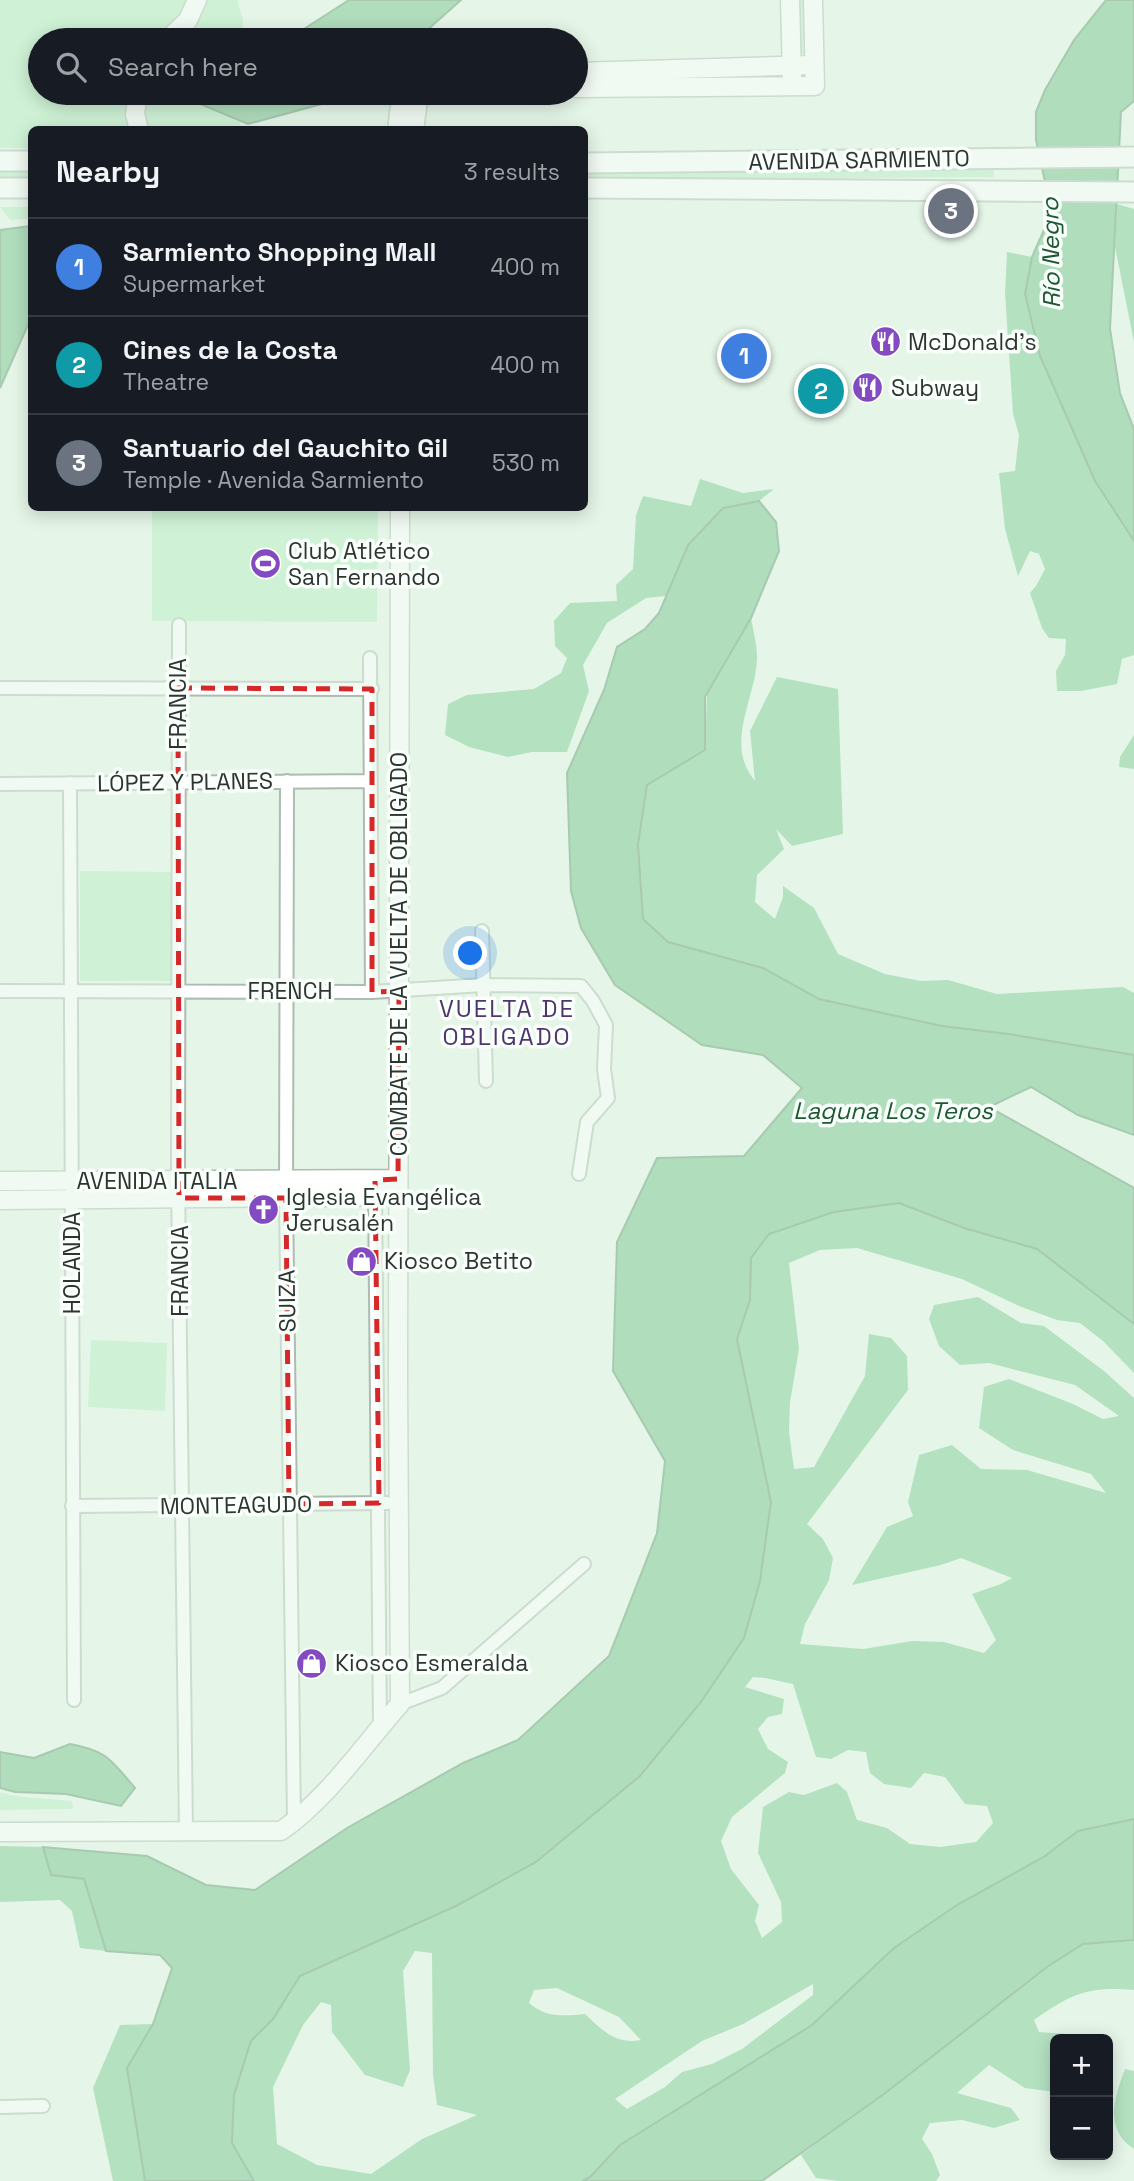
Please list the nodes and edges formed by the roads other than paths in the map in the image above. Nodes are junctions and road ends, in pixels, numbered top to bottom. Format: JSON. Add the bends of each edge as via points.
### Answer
{"nodes":[{"id":1,"x":197,"y":0,"type":"edge"},
{"id":2,"x":790,"y":0,"type":"edge"},
{"id":3,"x":813,"y":0,"type":"edge"},
{"id":4,"x":180,"y":28,"type":"edge"},
{"id":5,"x":814,"y":65,"type":"junction"},
{"id":6,"x":792,"y":67,"type":"junction"},
{"id":7,"x":588,"y":74,"type":"edge"},
{"id":8,"x":618,"y":80,"type":"junction"},
{"id":9,"x":588,"y":86,"type":"edge"},
{"id":10,"x":792,"y":86,"type":"junction"},
{"id":11,"x":136,"y":105,"type":"edge"},
{"id":12,"x":400,"y":105,"type":"edge"},
{"id":13,"x":417,"y":105,"type":"edge"},
{"id":14,"x":138,"y":126,"type":"edge"},
{"id":15,"x":397,"y":126,"type":"edge"},
{"id":16,"x":415,"y":126,"type":"edge"},
{"id":17,"x":1134,"y":157,"type":"edge"},
{"id":18,"x":0,"y":161,"type":"edge"},
{"id":19,"x":28,"y":161,"type":"edge"},
{"id":20,"x":588,"y":163,"type":"edge"},
{"id":21,"x":0,"y":188,"type":"edge"},
{"id":22,"x":28,"y":188,"type":"edge"},
{"id":23,"x":588,"y":188,"type":"edge"},
{"id":24,"x":1134,"y":192,"type":"edge"},
{"id":25,"x":400,"y":511,"type":"edge"},
{"id":26,"x":178,"y":625,"type":"dead end"},
{"id":27,"x":370,"y":659,"type":"dead end"},
{"id":28,"x":0,"y":688,"type":"edge"},
{"id":29,"x":178,"y":688,"type":"junction"},
{"id":30,"x":372,"y":689,"type":"junction"},
{"id":31,"x":286,"y":780,"type":"junction"},
{"id":32,"x":370,"y":781,"type":"junction"},
{"id":33,"x":178,"y":782,"type":"junction"},
{"id":34,"x":70,"y":783,"type":"junction"},
{"id":35,"x":0,"y":784,"type":"edge"},
{"id":36,"x":482,"y":931,"type":"dead end"},
{"id":37,"x":483,"y":985,"type":"junction"},
{"id":38,"x":0,"y":991,"type":"edge"},
{"id":39,"x":71,"y":991,"type":"junction"},
{"id":40,"x":287,"y":991,"type":"junction"},
{"id":41,"x":399,"y":991,"type":"junction"},
{"id":42,"x":178,"y":992,"type":"junction"},
{"id":43,"x":372,"y":992,"type":"junction"},
{"id":44,"x":486,"y":1081,"type":"dead end"},
{"id":45,"x":579,"y":1174,"type":"dead end"},
{"id":46,"x":0,"y":1181,"type":"edge"},
{"id":47,"x":72,"y":1181,"type":"junction"},
{"id":48,"x":375,"y":1188,"type":"junction"},
{"id":49,"x":398,"y":1188,"type":"junction"},
{"id":50,"x":286,"y":1189,"type":"junction"},
{"id":51,"x":179,"y":1190,"type":"junction"},
{"id":52,"x":0,"y":1200,"type":"edge"},
{"id":53,"x":72,"y":1200,"type":"junction"},
{"id":54,"x":379,"y":1503,"type":"junction"},
{"id":55,"x":399,"y":1503,"type":"junction"},
{"id":56,"x":289,"y":1504,"type":"junction"},
{"id":57,"x":181,"y":1505,"type":"junction"},
{"id":58,"x":72,"y":1506,"type":"junction"},
{"id":59,"x":584,"y":1564,"type":"dead end"},
{"id":60,"x":74,"y":1700,"type":"dead end"},
{"id":61,"x":400,"y":1704,"type":"junction"},
{"id":62,"x":380,"y":1727,"type":"junction"},
{"id":63,"x":294,"y":1822,"type":"junction"},
{"id":64,"x":0,"y":1832,"type":"edge"},
{"id":65,"x":186,"y":1833,"type":"junction"},
{"id":66,"x":43,"y":2106,"type":"dead end"},
{"id":67,"x":0,"y":2107,"type":"edge"}],
"edges":[{"from":1,"to":4,"type":"street"},
{"from":2,"to":6,"type":"street"},
{"from":3,"to":5,"type":"street"},
{"from":5,"to":6,"type":"street"},
{"from":5,"to":10,"type":"street","via":[[815,86]]},
{"from":6,"to":8,"type":"street"},
{"from":6,"to":10,"type":"street"},
{"from":7,"to":8,"type":"street"},
{"from":8,"to":9,"type":"street"},
{"from":8,"to":10,"type":"street"},
{"from":11,"to":14,"type":"street"},
{"from":12,"to":15,"type":"street"},
{"from":13,"to":16,"type":"street"},
{"from":17,"to":20,"type":"main road","name":"AVENIDA SARMIENTO"},
{"from":18,"to":19,"type":"main road"},
{"from":21,"to":22,"type":"main road"},
{"from":23,"to":24,"type":"main road","name":"AVENIDA SARMIENTO"},
{"from":25,"to":41,"type":"street","name":"COMBATE DE LA VUELTA DE OBLIGADO"},
{"from":26,"to":29,"type":"street","name":"FRANCIA"},
{"from":27,"to":30,"type":"street","name":"COMBATE DE LA VUELTA DE OBLIGADO"},
{"from":28,"to":29,"type":"street"},
{"from":29,"to":30,"type":"street"},
{"from":29,"to":33,"type":"street","name":"FRANCIA"},
{"from":30,"to":32,"type":"street","name":"COMBATE DE LA VUELTA DE OBLIGADO"},
{"from":31,"to":32,"type":"street","name":"LÓPEZ Y PLANES"},
{"from":31,"to":33,"type":"street","name":"LÓPEZ Y PLANES"},
{"from":31,"to":40,"type":"street","name":"SUIZA"},
{"from":32,"to":43,"type":"street","name":"COMBATE DE LA VUELTA DE OBLIGADO"},
{"from":33,"to":34,"type":"street","name":"LÓPEZ Y PLANES"},
{"from":33,"to":42,"type":"street","name":"FRANCIA"},
{"from":34,"to":35,"type":"street","name":"LÓPEZ Y PLANES"},
{"from":34,"to":39,"type":"street","name":"HOLANDA"},
{"from":36,"to":37,"type":"street"},
{"from":37,"to":41,"type":"street","name":"FRENCH"},
{"from":37,"to":44,"type":"street"},
{"from":37,"to":45,"type":"street","name":"FRENCH","via":[[580,986],[606,1025],[607,1098],[587,1122]]},
{"from":38,"to":39,"type":"street","name":"FRENCH"},
{"from":39,"to":42,"type":"street","name":"FRENCH"},
{"from":39,"to":47,"type":"street","name":"HOLANDA"},
{"from":40,"to":42,"type":"street","name":"FRENCH"},
{"from":40,"to":43,"type":"street","name":"FRENCH"},
{"from":40,"to":50,"type":"street","name":"SUIZA"},
{"from":41,"to":43,"type":"street","name":"FRENCH"},
{"from":41,"to":49,"type":"street","name":"COMBATE DE LA VUELTA DE OBLIGADO"},
{"from":42,"to":51,"type":"street","name":"FRANCIA"},
{"from":46,"to":47,"type":"street","name":"AVENIDA ITALIA"},
{"from":47,"to":51,"type":"street","name":"AVENIDA ITALIA"},
{"from":47,"to":53,"type":"street","name":"HOLANDA"},
{"from":48,"to":49,"type":"street","name":"AVENIDA ITALIA"},
{"from":48,"to":50,"type":"street","name":"AVENIDA ITALIA"},
{"from":48,"to":54,"type":"street"},
{"from":49,"to":55,"type":"street","name":"COMBATE DE LA VUELTA DE OBLIGADO"},
{"from":50,"to":51,"type":"street","name":"AVENIDA ITALIA"},
{"from":50,"to":56,"type":"street","name":"SUIZA"},
{"from":51,"to":53,"type":"street","name":"AVENIDA ITALIA"},
{"from":51,"to":57,"type":"street","name":"FRANCIA"},
{"from":52,"to":53,"type":"street","name":"AVENIDA ITALIA"},
{"from":53,"to":58,"type":"street","name":"HOLANDA"},
{"from":54,"to":55,"type":"street","name":"MONTEAGUDO"},
{"from":54,"to":56,"type":"street","name":"MONTEAGUDO"},
{"from":54,"to":62,"type":"street"},
{"from":55,"to":61,"type":"street","name":"COMBATE DE LA VUELTA DE OBLIGADO"},
{"from":56,"to":57,"type":"street","name":"MONTEAGUDO"},
{"from":56,"to":63,"type":"street","name":"SUIZA"},
{"from":57,"to":58,"type":"street","name":"MONTEAGUDO"},
{"from":57,"to":65,"type":"street","name":"FRANCIA"},
{"from":58,"to":60,"type":"street","name":"HOLANDA"},
{"from":59,"to":61,"type":"street","via":[[442,1688]]},
{"from":61,"to":62,"type":"street"},
{"from":62,"to":63,"type":"street"},
{"from":63,"to":65,"type":"street","via":[[281,1830]]},
{"from":64,"to":65,"type":"street"},
{"from":66,"to":67,"type":"street"}]}
